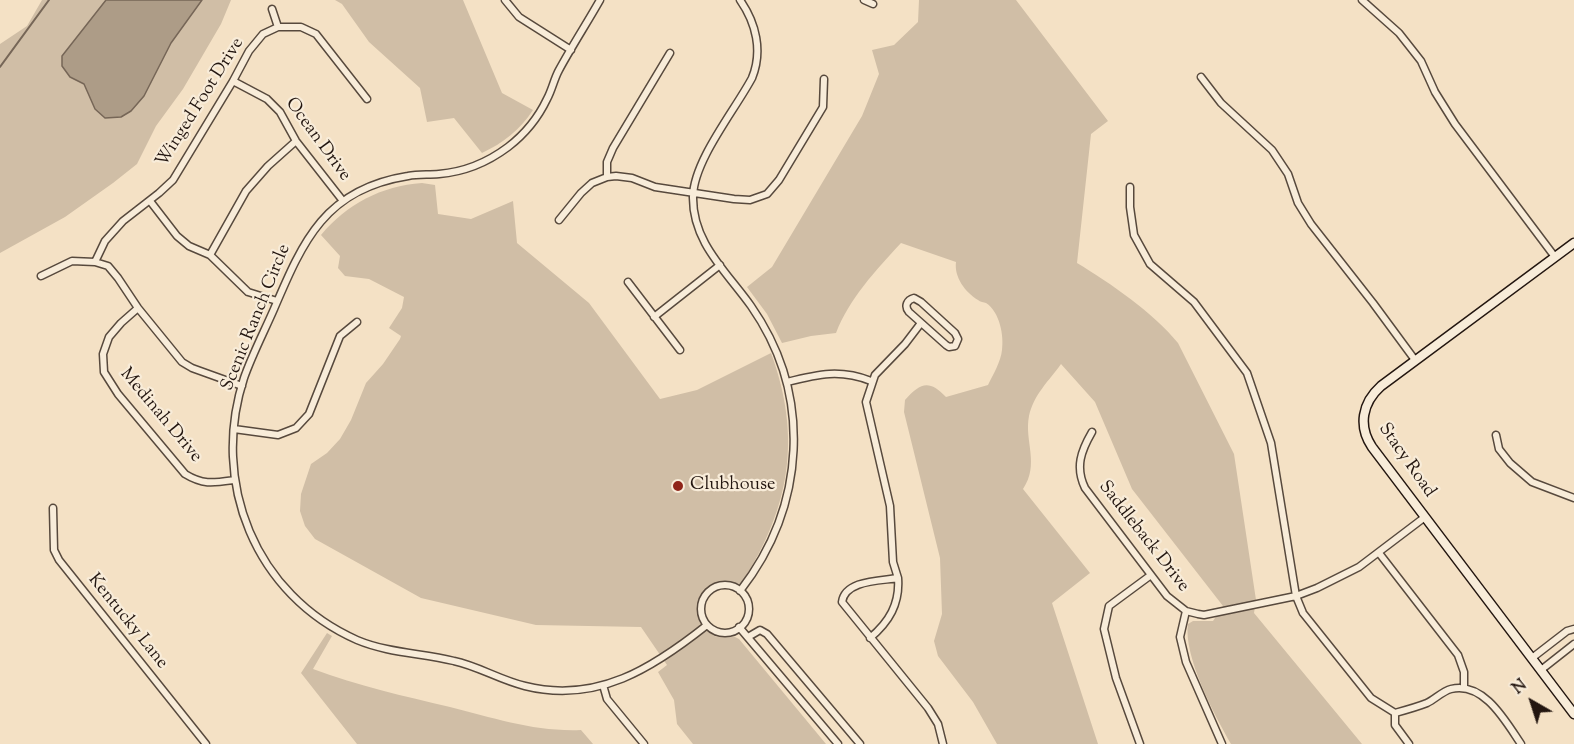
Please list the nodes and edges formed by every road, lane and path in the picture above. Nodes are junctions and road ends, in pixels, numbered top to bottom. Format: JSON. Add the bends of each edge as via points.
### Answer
{"nodes":[{"id":1,"x":505,"y":0,"type":"edge"},
{"id":2,"x":600,"y":0,"type":"edge"},
{"id":3,"x":740,"y":0,"type":"edge"},
{"id":4,"x":864,"y":0,"type":"edge"},
{"id":5,"x":1362,"y":0,"type":"edge"},
{"id":6,"x":873,"y":4,"type":"dead end"},
{"id":7,"x":272,"y":9,"type":"dead end"},
{"id":8,"x":278,"y":27,"type":"junction"},
{"id":9,"x":571,"y":50,"type":"junction"},
{"id":10,"x":670,"y":53,"type":"dead end"},
{"id":11,"x":1201,"y":77,"type":"dead end"},
{"id":12,"x":824,"y":79,"type":"dead end"},
{"id":13,"x":232,"y":81,"type":"junction"},
{"id":14,"x":367,"y":99,"type":"dead end"},
{"id":15,"x":296,"y":141,"type":"junction"},
{"id":16,"x":607,"y":177,"type":"junction"},
{"id":17,"x":1130,"y":187,"type":"dead end"},
{"id":18,"x":693,"y":193,"type":"junction"},
{"id":19,"x":150,"y":201,"type":"junction"},
{"id":20,"x":343,"y":201,"type":"junction"},
{"id":21,"x":559,"y":220,"type":"dead end"},
{"id":22,"x":1574,"y":243,"type":"edge"},
{"id":23,"x":210,"y":255,"type":"junction"},
{"id":24,"x":1555,"y":257,"type":"junction"},
{"id":25,"x":95,"y":262,"type":"junction"},
{"id":26,"x":720,"y":265,"type":"junction"},
{"id":27,"x":41,"y":276,"type":"dead end"},
{"id":28,"x":628,"y":282,"type":"dead end"},
{"id":29,"x":277,"y":301,"type":"junction"},
{"id":30,"x":138,"y":308,"type":"junction"},
{"id":31,"x":654,"y":317,"type":"junction"},
{"id":32,"x":357,"y":322,"type":"dead end"},
{"id":33,"x":921,"y":323,"type":"junction"},
{"id":34,"x":680,"y":350,"type":"dead end"},
{"id":35,"x":1415,"y":360,"type":"junction"},
{"id":36,"x":872,"y":381,"type":"junction"},
{"id":37,"x":787,"y":382,"type":"junction"},
{"id":38,"x":242,"y":386,"type":"junction"},
{"id":39,"x":234,"y":429,"type":"junction"},
{"id":40,"x":1092,"y":432,"type":"dead end"},
{"id":41,"x":1496,"y":435,"type":"dead end"},
{"id":42,"x":234,"y":480,"type":"junction"},
{"id":43,"x":1574,"y":498,"type":"edge"},
{"id":44,"x":53,"y":508,"type":"dead end"},
{"id":45,"x":1425,"y":517,"type":"junction"},
{"id":46,"x":1379,"y":553,"type":"junction"},
{"id":47,"x":1151,"y":575,"type":"junction"},
{"id":48,"x":898,"y":578,"type":"junction"},
{"id":49,"x":740,"y":591,"type":"junction"},
{"id":50,"x":1296,"y":596,"type":"junction"},
{"id":51,"x":1186,"y":612,"type":"junction"},
{"id":52,"x":707,"y":625,"type":"junction"},
{"id":53,"x":740,"y":627,"type":"junction"},
{"id":54,"x":1574,"y":629,"type":"edge"},
{"id":55,"x":748,"y":638,"type":"junction"},
{"id":56,"x":870,"y":638,"type":"junction"},
{"id":57,"x":1574,"y":644,"type":"edge"},
{"id":58,"x":1532,"y":658,"type":"junction"},
{"id":59,"x":1541,"y":670,"type":"junction"},
{"id":60,"x":603,"y":685,"type":"junction"},
{"id":61,"x":1464,"y":688,"type":"junction"},
{"id":62,"x":1395,"y":713,"type":"junction"},
{"id":63,"x":1574,"y":714,"type":"edge"},
{"id":64,"x":206,"y":744,"type":"edge"},
{"id":65,"x":644,"y":744,"type":"edge"},
{"id":66,"x":838,"y":744,"type":"edge"},
{"id":67,"x":860,"y":744,"type":"edge"},
{"id":68,"x":943,"y":744,"type":"edge"},
{"id":69,"x":1140,"y":744,"type":"edge"},
{"id":70,"x":1222,"y":744,"type":"edge"},
{"id":71,"x":1409,"y":744,"type":"edge"},
{"id":72,"x":1521,"y":744,"type":"edge"}],
"edges":[{"from":1,"to":9,"type":"street","via":[[519,17]]},
{"from":2,"to":9,"type":"street","name":"Scenic Ranch Circle"},
{"from":3,"to":18,"type":"street","via":[[754,27],[757,63],[703,161]]},
{"from":4,"to":6,"type":"street"},
{"from":5,"to":24,"type":"street","via":[[1399,33],[1421,61],[1455,124]]},
{"from":7,"to":8,"type":"street"},
{"from":8,"to":13,"type":"street","name":"Winged Foot Drive","via":[[263,34]]},
{"from":8,"to":14,"type":"street","via":[[301,27],[316,34]]},
{"from":9,"to":20,"type":"street","name":"Scenic Ranch Circle","via":[[537,116],[524,133],[499,153],[463,170],[385,182]]},
{"from":10,"to":16,"type":"street","via":[[613,148],[607,162]]},
{"from":11,"to":35,"type":"street","via":[[1221,103],[1272,150],[1311,224]]},
{"from":12,"to":18,"type":"street","via":[[823,107],[767,194],[742,200]]},
{"from":13,"to":15,"type":"street","name":"Ocean Drive","via":[[267,99],[280,112]]},
{"from":13,"to":19,"type":"street","name":"Winged Foot Drive","via":[[172,180]]},
{"from":15,"to":20,"type":"street","name":"Ocean Drive"},
{"from":15,"to":23,"type":"street","via":[[246,190]]},
{"from":16,"to":18,"type":"street","via":[[624,177]]},
{"from":16,"to":21,"type":"street","via":[[586,188]]},
{"from":17,"to":50,"type":"street","via":[[1134,235],[1150,264],[1194,302],[1247,373],[1271,443]]},
{"from":18,"to":26,"type":"street","via":[[699,235]]},
{"from":19,"to":23,"type":"street","via":[[177,236]]},
{"from":19,"to":25,"type":"street","name":"Winged Foot Drive","via":[[123,221],[105,241]]},
{"from":20,"to":29,"type":"street","name":"Scenic Ranch Circle","via":[[308,237]]},
{"from":22,"to":24,"type":"main road","name":"Stacy Road"},
{"from":23,"to":29,"type":"street","via":[[248,292]]},
{"from":24,"to":35,"type":"main road","name":"Stacy Road"},
{"from":25,"to":27,"type":"street","via":[[72,261]]},
{"from":25,"to":30,"type":"street","via":[[108,266]]},
{"from":26,"to":31,"type":"street"},
{"from":26,"to":37,"type":"street","via":[[763,325]]},
{"from":28,"to":31,"type":"street"},
{"from":29,"to":38,"type":"street","name":"Scenic Ranch Circle"},
{"from":30,"to":38,"type":"street","via":[[182,362]]},
{"from":30,"to":42,"type":"street","name":"Medinah Drive","via":[[110,337],[103,354],[104,372],[185,474],[210,483]]},
{"from":31,"to":34,"type":"street"},
{"from":32,"to":39,"type":"street","via":[[340,336],[309,414],[296,428],[278,435]]},
{"from":33,"to":33,"type":"street","via":[[949,347],[957,343],[957,336],[938,317],[917,299],[910,299],[907,309]]},
{"from":33,"to":36,"type":"street"},
{"from":35,"to":45,"type":"main road","name":"Stacy Road","via":[[1374,392],[1365,411],[1363,429],[1372,447]]},
{"from":36,"to":37,"type":"street","via":[[837,373]]},
{"from":36,"to":48,"type":"street","via":[[867,409],[890,506],[892,562]]},
{"from":37,"to":49,"type":"street","via":[[794,422],[789,488],[775,532]]},
{"from":38,"to":39,"type":"street","name":"Scenic Ranch Circle"},
{"from":39,"to":42,"type":"street","name":"Scenic Ranch Circle"},
{"from":40,"to":47,"type":"street","name":"Saddleback Drive","via":[[1081,454],[1082,480]]},
{"from":41,"to":43,"type":"street","via":[[1499,449],[1532,482]]},
{"from":42,"to":60,"type":"street","name":"Scenic Ranch Circle","via":[[244,520],[267,564],[297,600],[334,628],[370,645],[460,662],[535,688],[563,690]]},
{"from":44,"to":64,"type":"street","name":"Kentucky Lane","via":[[54,549],[59,560]]},
{"from":45,"to":46,"type":"street","name":"Saddleback Drive"},
{"from":45,"to":58,"type":"main road","name":"Stacy Road"},
{"from":46,"to":50,"type":"street","name":"Saddleback Drive","via":[[1343,577]]},
{"from":46,"to":61,"type":"street","via":[[1458,655]]},
{"from":47,"to":51,"type":"street","name":"Saddleback Drive"},
{"from":47,"to":69,"type":"street","via":[[1109,606],[1104,628],[1116,678]]},
{"from":48,"to":56,"type":"street","via":[[892,612]]},
{"from":48,"to":56,"type":"street","via":[[853,586],[842,598],[844,608]]},
{"from":49,"to":52,"type":"street","via":[[725,585],[710,590],[701,603]]},
{"from":49,"to":53,"type":"street","via":[[748,609]]},
{"from":50,"to":51,"type":"street","name":"Saddleback Drive","via":[[1204,615]]},
{"from":50,"to":62,"type":"street","via":[[1303,614],[1371,698]]},
{"from":51,"to":70,"type":"street","via":[[1180,637],[1186,662]]},
{"from":52,"to":53,"type":"street","via":[[726,633]]},
{"from":52,"to":60,"type":"street","name":"Scenic Ranch Circle","via":[[648,668]]},
{"from":53,"to":55,"type":"street"},
{"from":54,"to":58,"type":"street"},
{"from":55,"to":66,"type":"street"},
{"from":55,"to":67,"type":"street","via":[[760,630],[767,634]]},
{"from":56,"to":68,"type":"street","via":[[934,716]]},
{"from":57,"to":59,"type":"street"},
{"from":58,"to":59,"type":"main road","name":"Stacy Road"},
{"from":59,"to":63,"type":"main road","name":"Stacy Road"},
{"from":60,"to":65,"type":"street","via":[[610,704]]},
{"from":61,"to":62,"type":"street","via":[[1450,689],[1427,703]]},
{"from":61,"to":72,"type":"street","via":[[1492,704]]},
{"from":62,"to":71,"type":"street","via":[[1395,725]]}]}
